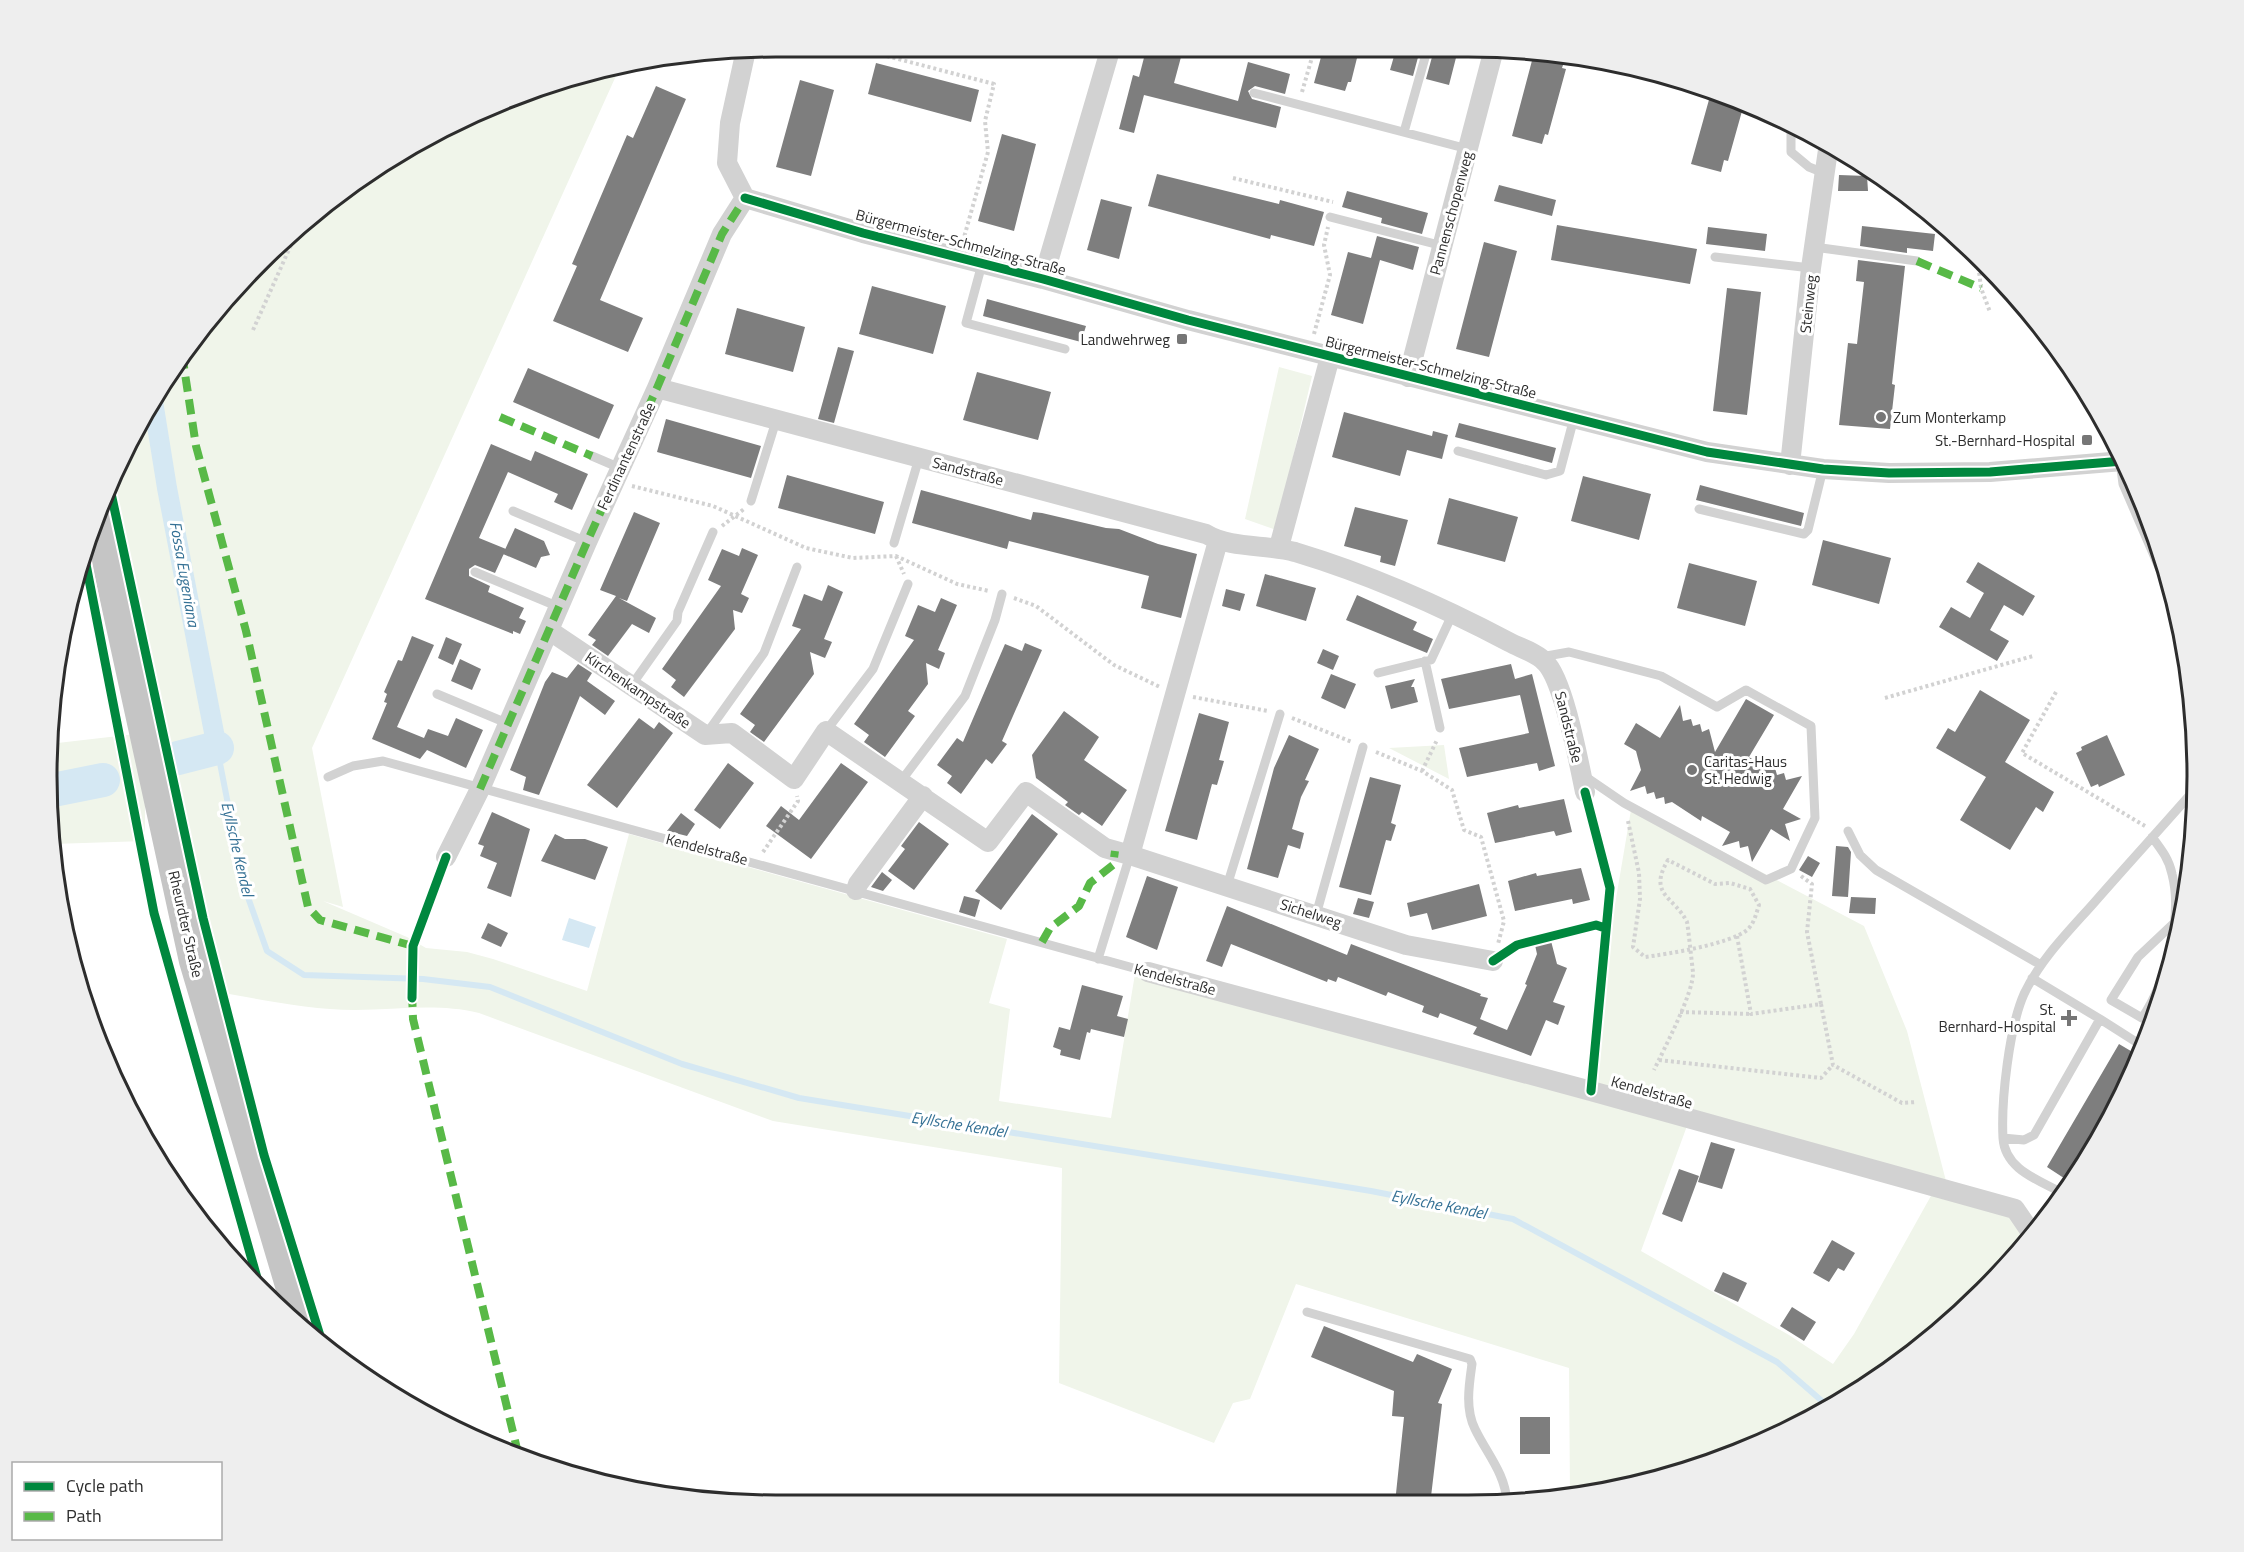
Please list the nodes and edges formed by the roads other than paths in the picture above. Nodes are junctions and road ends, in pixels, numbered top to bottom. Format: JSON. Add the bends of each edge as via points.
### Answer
{"nodes":[{"id":1,"x":1108,"y":57,"type":"edge"},
{"id":2,"x":1425,"y":57,"type":"edge"},
{"id":3,"x":744,"y":58,"type":"edge"},
{"id":4,"x":1492,"y":58,"type":"edge"},
{"id":5,"x":1254,"y":93,"type":"dead end"},
{"id":6,"x":1404,"y":132,"type":"junction"},
{"id":7,"x":1791,"y":134,"type":"edge"},
{"id":8,"x":1468,"y":149,"type":"junction"},
{"id":9,"x":1827,"y":153,"type":"edge"},
{"id":10,"x":1824,"y":173,"type":"junction"},
{"id":11,"x":746,"y":198,"type":"junction"},
{"id":12,"x":1330,"y":217,"type":"road end"},
{"id":13,"x":1443,"y":246,"type":"junction"},
{"id":14,"x":1814,"y":247,"type":"junction"},
{"id":15,"x":1715,"y":257,"type":"dead end"},
{"id":16,"x":1917,"y":261,"type":"dead end"},
{"id":17,"x":982,"y":264,"type":"junction"},
{"id":18,"x":1811,"y":268,"type":"junction"},
{"id":19,"x":1043,"y":279,"type":"junction"},
{"id":20,"x":1065,"y":349,"type":"dead end"},
{"id":21,"x":1330,"y":357,"type":"junction"},
{"id":22,"x":1408,"y":377,"type":"junction"},
{"id":23,"x":657,"y":388,"type":"junction"},
{"id":24,"x":1574,"y":418,"type":"junction"},
{"id":25,"x":776,"y":421,"type":"junction"},
{"id":26,"x":1458,"y":451,"type":"dead end"},
{"id":27,"x":592,"y":456,"type":"dead end"},
{"id":28,"x":919,"y":458,"type":"junction"},
{"id":29,"x":2115,"y":462,"type":"edge"},
{"id":30,"x":1790,"y":465,"type":"junction"},
{"id":31,"x":620,"y":468,"type":"junction"},
{"id":32,"x":1823,"y":469,"type":"junction"},
{"id":33,"x":2123,"y":480,"type":"edge"},
{"id":34,"x":751,"y":501,"type":"road end"},
{"id":35,"x":1699,"y":509,"type":"dead end"},
{"id":36,"x":513,"y":511,"type":"dead end"},
{"id":37,"x":100,"y":531,"type":"edge"},
{"id":38,"x":714,"y":532,"type":"road end"},
{"id":39,"x":2146,"y":537,"type":"edge"},
{"id":40,"x":1218,"y":541,"type":"junction"},
{"id":41,"x":586,"y":542,"type":"junction"},
{"id":42,"x":894,"y":543,"type":"road end"},
{"id":43,"x":1279,"y":548,"type":"junction"},
{"id":44,"x":797,"y":567,"type":"dead end"},
{"id":45,"x":475,"y":572,"type":"dead end"},
{"id":46,"x":908,"y":584,"type":"road end"},
{"id":47,"x":1002,"y":594,"type":"dead end"},
{"id":48,"x":559,"y":606,"type":"junction"},
{"id":49,"x":1452,"y":615,"type":"junction"},
{"id":50,"x":550,"y":631,"type":"junction"},
{"id":51,"x":1539,"y":658,"type":"junction"},
{"id":52,"x":1425,"y":662,"type":"junction"},
{"id":53,"x":1378,"y":673,"type":"dead end"},
{"id":54,"x":631,"y":686,"type":"junction"},
{"id":55,"x":437,"y":694,"type":"dead end"},
{"id":56,"x":1280,"y":714,"type":"road end"},
{"id":57,"x":508,"y":724,"type":"junction"},
{"id":58,"x":1440,"y":728,"type":"road end"},
{"id":59,"x":826,"y":731,"type":"junction"},
{"id":60,"x":705,"y":735,"type":"junction"},
{"id":61,"x":1363,"y":747,"type":"road end"},
{"id":62,"x":328,"y":777,"type":"dead end"},
{"id":63,"x":901,"y":781,"type":"junction"},
{"id":64,"x":1583,"y":783,"type":"joint"},
{"id":65,"x":480,"y":789,"type":"junction"},
{"id":66,"x":923,"y":796,"type":"junction"},
{"id":67,"x":2186,"y":799,"type":"edge"},
{"id":68,"x":1848,"y":831,"type":"dead end"},
{"id":69,"x":2154,"y":835,"type":"junction"},
{"id":70,"x":1130,"y":855,"type":"junction"},
{"id":71,"x":446,"y":857,"type":"dead end"},
{"id":72,"x":1227,"y":886,"type":"junction"},
{"id":73,"x":856,"y":890,"type":"junction"},
{"id":74,"x":2175,"y":907,"type":"edge"},
{"id":75,"x":1316,"y":915,"type":"junction"},
{"id":76,"x":2171,"y":926,"type":"edge"},
{"id":77,"x":1098,"y":959,"type":"junction"},
{"id":78,"x":1493,"y":961,"type":"road end"},
{"id":79,"x":2041,"y":965,"type":"junction"},
{"id":80,"x":1148,"y":972,"type":"joint"},
{"id":81,"x":2032,"y":978,"type":"junction"},
{"id":82,"x":2150,"y":1004,"type":"edge"},
{"id":83,"x":2100,"y":1019,"type":"junction"},
{"id":84,"x":2136,"y":1042,"type":"edge"},
{"id":85,"x":2003,"y":1138,"type":"junction"},
{"id":86,"x":2056,"y":1189,"type":"edge"},
{"id":87,"x":2027,"y":1227,"type":"edge"},
{"id":88,"x":1307,"y":1312,"type":"dead end"},
{"id":89,"x":298,"y":1313,"type":"edge"},
{"id":90,"x":1506,"y":1493,"type":"edge"}],
"edges":[{"from":1,"to":19,"type":"street"},
{"from":2,"to":6,"type":"lane"},
{"from":3,"to":11,"type":"street","via":[[730,123],[727,163]]},
{"from":4,"to":8,"type":"street","name":"Pannenschopenweg"},
{"from":5,"to":6,"type":"lane"},
{"from":6,"to":8,"type":"lane"},
{"from":7,"to":10,"type":"lane","via":[[1791,152]]},
{"from":8,"to":13,"type":"street","name":"Pannenschopenweg"},
{"from":9,"to":10,"type":"street","name":"Steinweg"},
{"from":10,"to":14,"type":"street","name":"Steinweg"},
{"from":11,"to":17,"type":"street","name":"Bürgermeister-Schmelzing-Straße"},
{"from":11,"to":23,"type":"street","name":"Ferdinantenstraße","via":[[722,234]]},
{"from":12,"to":13,"type":"lane"},
{"from":13,"to":22,"type":"street","name":"Pannenschopenweg"},
{"from":14,"to":16,"type":"lane"},
{"from":14,"to":18,"type":"street","name":"Steinweg"},
{"from":15,"to":18,"type":"lane"},
{"from":17,"to":19,"type":"street","name":"Bürgermeister-Schmelzing-Straße"},
{"from":17,"to":20,"type":"lane","via":[[966,323]]},
{"from":18,"to":30,"type":"street","name":"Steinweg"},
{"from":19,"to":21,"type":"street","name":"Bürgermeister-Schmelzing-Straße"},
{"from":21,"to":22,"type":"street","name":"Bürgermeister-Schmelzing-Straße"},
{"from":21,"to":43,"type":"street"},
{"from":22,"to":24,"type":"street","name":"Bürgermeister-Schmelzing-Straße"},
{"from":23,"to":25,"type":"street","name":"Sandstraße"},
{"from":23,"to":31,"type":"street","name":"Ferdinantenstraße"},
{"from":24,"to":26,"type":"lane","via":[[1560,471],[1554,475]]},
{"from":24,"to":30,"type":"street","name":"Bürgermeister-Schmelzing-Straße","via":[[1707,452]]},
{"from":25,"to":28,"type":"street","name":"Sandstraße"},
{"from":25,"to":34,"type":"lane"},
{"from":27,"to":31,"type":"lane"},
{"from":28,"to":40,"type":"street","name":"Sandstraße","via":[[1206,534]]},
{"from":28,"to":42,"type":"lane"},
{"from":29,"to":32,"type":"street","name":"Bürgermeister-Schmelzing-Straße","via":[[1990,472]]},
{"from":30,"to":32,"type":"street","name":"Bürgermeister-Schmelzing-Straße"},
{"from":31,"to":41,"type":"street","name":"Ferdinantenstraße"},
{"from":32,"to":35,"type":"lane","via":[[1804,534]]},
{"from":33,"to":39,"type":"lane"},
{"from":36,"to":41,"type":"lane"},
{"from":37,"to":89,"type":"main road","name":"Rheurdter Straße","via":[[194,961]]},
{"from":38,"to":54,"type":"lane","via":[[677,621]]},
{"from":40,"to":43,"type":"street","name":"Sandstraße"},
{"from":40,"to":70,"type":"street"},
{"from":41,"to":48,"type":"street","name":"Ferdinantenstraße"},
{"from":43,"to":49,"type":"street","name":"Sandstraße","via":[[1337,564]]},
{"from":44,"to":60,"type":"lane","via":[[764,653]]},
{"from":45,"to":48,"type":"lane"},
{"from":46,"to":59,"type":"lane","via":[[873,669]]},
{"from":47,"to":63,"type":"lane","via":[[965,696]]},
{"from":48,"to":50,"type":"street","name":"Ferdinantenstraße"},
{"from":49,"to":51,"type":"street","name":"Sandstraße"},
{"from":49,"to":52,"type":"lane","via":[[1431,660]]},
{"from":50,"to":54,"type":"street","name":"Kirchenkampstraße"},
{"from":50,"to":57,"type":"street","name":"Ferdinantenstraße"},
{"from":51,"to":64,"type":"street","name":"Sandstraße","via":[[1545,661],[1558,684]]},
{"from":51,"to":64,"type":"lane","via":[[1569,652],[1661,676],[1717,707],[1746,690],[1811,726],[1815,818],[1791,869],[1766,880]]},
{"from":52,"to":53,"type":"lane"},
{"from":52,"to":58,"type":"lane"},
{"from":54,"to":60,"type":"street","name":"Kirchenkampstraße"},
{"from":55,"to":57,"type":"lane"},
{"from":56,"to":72,"type":"lane"},
{"from":57,"to":65,"type":"street","name":"Ferdinantenstraße"},
{"from":59,"to":60,"type":"street","name":"Kirchenkampstraße","via":[[794,779],[732,734]]},
{"from":59,"to":63,"type":"street"},
{"from":61,"to":75,"type":"lane"},
{"from":62,"to":65,"type":"lane","name":"Kendelstraße","via":[[353,766],[383,761]]},
{"from":63,"to":66,"type":"street"},
{"from":65,"to":71,"type":"street","name":"Ferdinantenstraße"},
{"from":65,"to":73,"type":"lane","name":"Kendelstraße"},
{"from":66,"to":70,"type":"street","name":"Sichelweg","via":[[988,842],[1026,792],[1105,848]]},
{"from":66,"to":73,"type":"street"},
{"from":67,"to":69,"type":"lane"},
{"from":68,"to":79,"type":"lane","via":[[1860,855],[1876,870]]},
{"from":69,"to":74,"type":"lane","via":[[2172,873]]},
{"from":69,"to":79,"type":"lane"},
{"from":70,"to":72,"type":"street","name":"Sichelweg"},
{"from":70,"to":77,"type":"lane"},
{"from":72,"to":75,"type":"street","name":"Sichelweg"},
{"from":73,"to":77,"type":"lane","name":"Kendelstraße"},
{"from":75,"to":78,"type":"street","name":"Sichelweg","via":[[1406,945]]},
{"from":76,"to":82,"type":"lane","via":[[2138,957],[2111,1000],[2142,1018]]},
{"from":77,"to":80,"type":"lane","name":"Kendelstraße"},
{"from":79,"to":81,"type":"lane"},
{"from":80,"to":87,"type":"street","name":"Kendelstraße","via":[[2014,1209]]},
{"from":81,"to":83,"type":"lane"},
{"from":81,"to":85,"type":"lane","via":[[2018,1008],[2014,1029],[2001,1115]]},
{"from":83,"to":84,"type":"lane"},
{"from":83,"to":85,"type":"lane","via":[[2034,1135],[2024,1140]]},
{"from":85,"to":86,"type":"lane","via":[[2008,1159]]},
{"from":88,"to":90,"type":"lane","via":[[1470,1359],[1471,1416]]}]}
